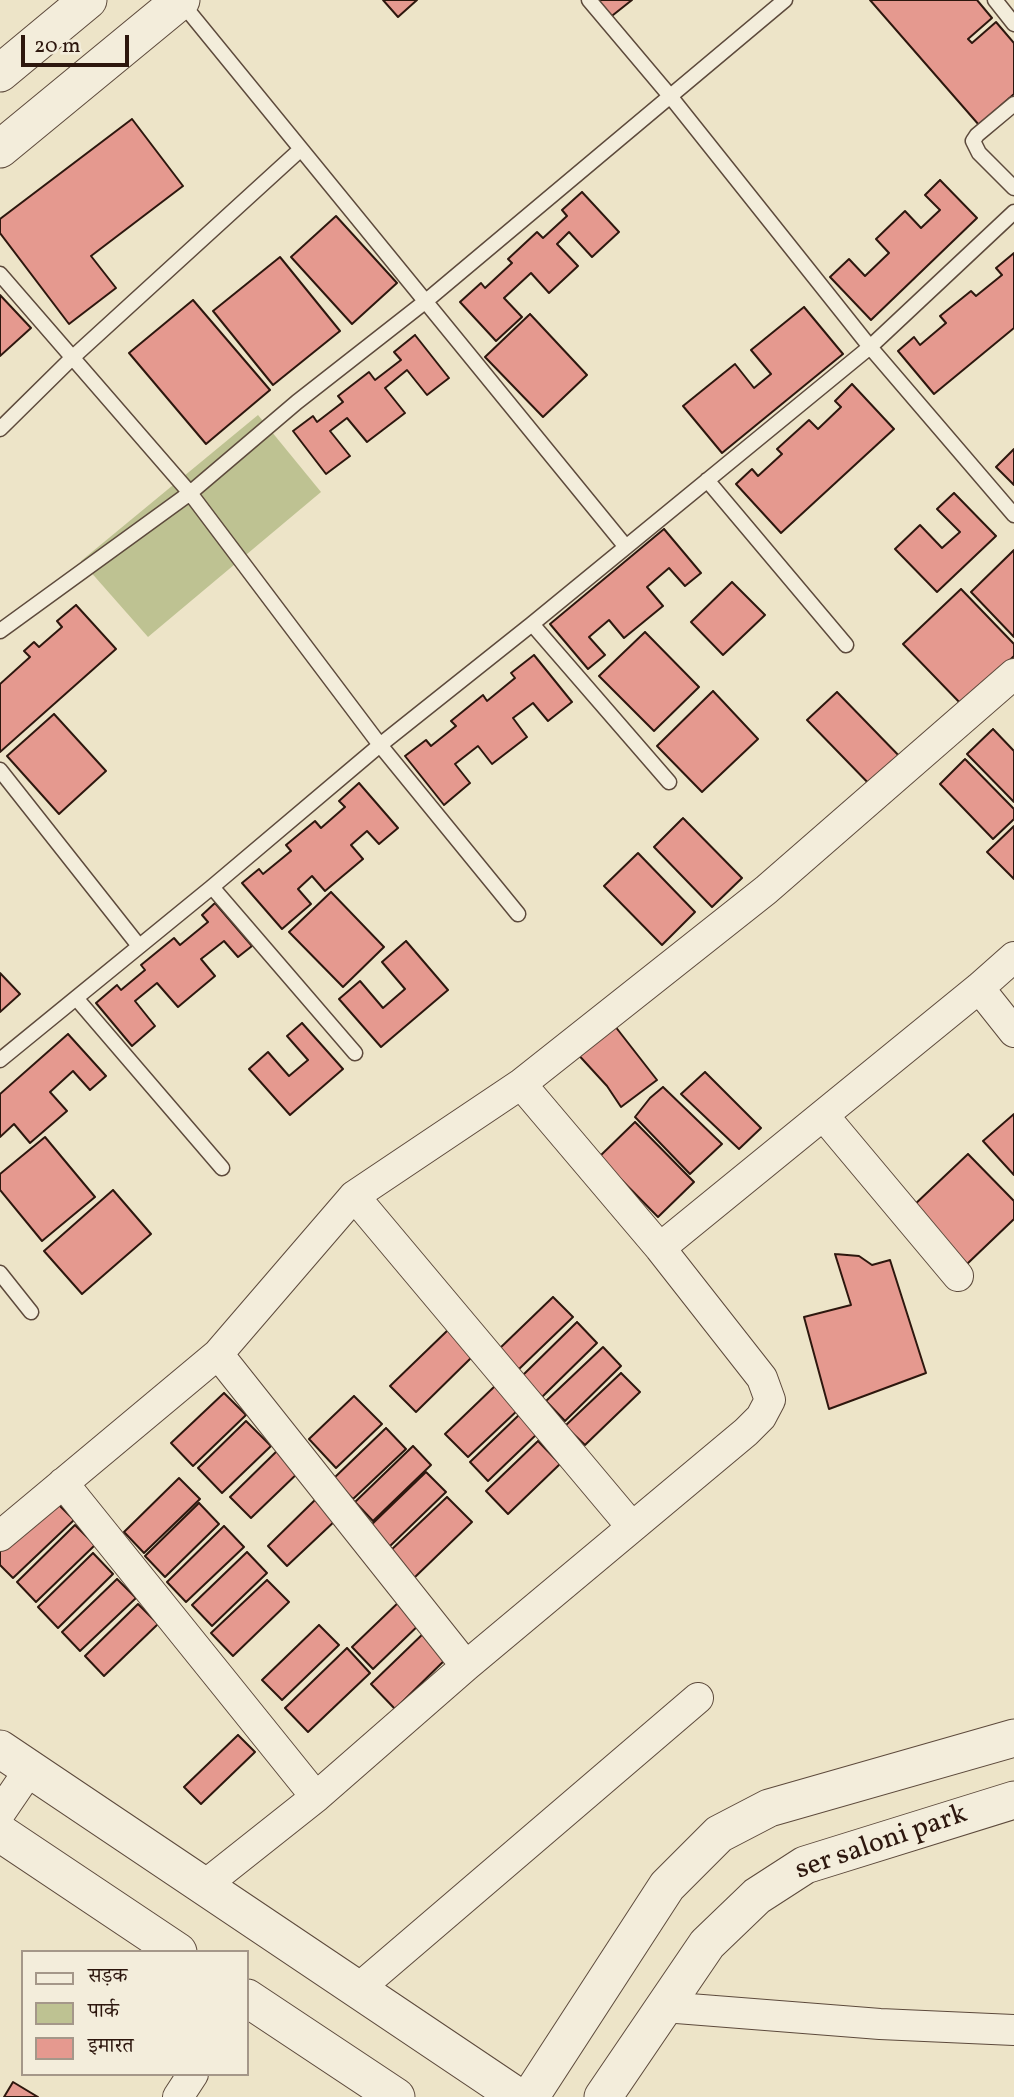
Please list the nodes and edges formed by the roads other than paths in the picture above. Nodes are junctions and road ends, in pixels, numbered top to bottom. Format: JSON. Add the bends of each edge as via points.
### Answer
{"nodes":[{"id":1,"x":88,"y":0,"type":"edge"},
{"id":2,"x":589,"y":0,"type":"edge"},
{"id":3,"x":785,"y":0,"type":"edge"},
{"id":4,"x":995,"y":0,"type":"edge"},
{"id":5,"x":180,"y":1,"type":"edge"},
{"id":6,"x":1014,"y":24,"type":"edge"},
{"id":7,"x":0,"y":72,"type":"edge"},
{"id":8,"x":670,"y":96,"type":"junction"},
{"id":9,"x":1014,"y":104,"type":"edge"},
{"id":10,"x":0,"y":149,"type":"edge"},
{"id":11,"x":301,"y":149,"type":"junction"},
{"id":12,"x":1014,"y":188,"type":"edge"},
{"id":13,"x":1014,"y":212,"type":"edge"},
{"id":14,"x":0,"y":274,"type":"edge"},
{"id":15,"x":426,"y":301,"type":"junction"},
{"id":16,"x":870,"y":347,"type":"junction"},
{"id":17,"x":72,"y":358,"type":"junction"},
{"id":18,"x":0,"y":429,"type":"edge"},
{"id":19,"x":707,"y":480,"type":"junction"},
{"id":20,"x":190,"y":494,"type":"junction"},
{"id":21,"x":1014,"y":515,"type":"edge"},
{"id":22,"x":626,"y":547,"type":"junction"},
{"id":23,"x":532,"y":624,"type":"junction"},
{"id":24,"x":0,"y":631,"type":"edge"},
{"id":25,"x":846,"y":645,"type":"dead end"},
{"id":26,"x":1014,"y":674,"type":"edge"},
{"id":27,"x":380,"y":744,"type":"junction"},
{"id":28,"x":0,"y":770,"type":"edge"},
{"id":29,"x":669,"y":782,"type":"dead end"},
{"id":30,"x":212,"y":887,"type":"junction"},
{"id":31,"x":518,"y":914,"type":"dead end"},
{"id":32,"x":139,"y":946,"type":"junction"},
{"id":33,"x":1014,"y":957,"type":"edge"},
{"id":34,"x":979,"y":988,"type":"junction"},
{"id":35,"x":76,"y":998,"type":"junction"},
{"id":36,"x":1014,"y":1032,"type":"edge"},
{"id":37,"x":355,"y":1053,"type":"dead end"},
{"id":38,"x":0,"y":1060,"type":"edge"},
{"id":39,"x":521,"y":1084,"type":"junction"},
{"id":40,"x":823,"y":1115,"type":"junction"},
{"id":41,"x":222,"y":1168,"type":"dead end"},
{"id":42,"x":354,"y":1196,"type":"junction"},
{"id":43,"x":660,"y":1248,"type":"junction"},
{"id":44,"x":0,"y":1273,"type":"edge"},
{"id":45,"x":958,"y":1276,"type":"dead end"},
{"id":46,"x":32,"y":1312,"type":"dead end"},
{"id":47,"x":218,"y":1354,"type":"junction"},
{"id":48,"x":63,"y":1483,"type":"junction"},
{"id":49,"x":632,"y":1527,"type":"junction"},
{"id":50,"x":0,"y":1536,"type":"edge"},
{"id":51,"x":466,"y":1666,"type":"junction"},
{"id":52,"x":698,"y":1698,"type":"dead end"},
{"id":53,"x":1014,"y":1738,"type":"edge"},
{"id":54,"x":15,"y":1759,"type":"edge"},
{"id":55,"x":316,"y":1797,"type":"junction"},
{"id":56,"x":1014,"y":1800,"type":"edge"},
{"id":57,"x":0,"y":1813,"type":"edge"},
{"id":58,"x":0,"y":1833,"type":"edge"},
{"id":59,"x":205,"y":1885,"type":"junction"},
{"id":60,"x":175,"y":1950,"type":"edge"},
{"id":61,"x":358,"y":1989,"type":"junction"},
{"id":62,"x":248,"y":1999,"type":"edge"},
{"id":63,"x":664,"y":2007,"type":"junction"},
{"id":64,"x":1014,"y":2030,"type":"edge"},
{"id":65,"x":192,"y":2076,"type":"edge"},
{"id":66,"x":177,"y":2097,"type":"edge"},
{"id":67,"x":396,"y":2097,"type":"edge"},
{"id":68,"x":518,"y":2097,"type":"edge"},
{"id":69,"x":530,"y":2097,"type":"edge"},
{"id":70,"x":603,"y":2097,"type":"edge"}],
"edges":[{"from":1,"to":7,"type":"street"},
{"from":2,"to":8,"type":"lane"},
{"from":3,"to":8,"type":"lane"},
{"from":4,"to":6,"type":"lane"},
{"from":5,"to":10,"type":"street"},
{"from":5,"to":11,"type":"lane"},
{"from":8,"to":15,"type":"lane"},
{"from":8,"to":16,"type":"lane"},
{"from":9,"to":12,"type":"lane","via":[[973,141]]},
{"from":11,"to":15,"type":"lane"},
{"from":11,"to":17,"type":"lane"},
{"from":13,"to":16,"type":"lane"},
{"from":14,"to":17,"type":"lane"},
{"from":15,"to":20,"type":"lane"},
{"from":15,"to":22,"type":"lane"},
{"from":16,"to":19,"type":"lane"},
{"from":16,"to":21,"type":"lane"},
{"from":17,"to":18,"type":"lane"},
{"from":17,"to":20,"type":"lane"},
{"from":19,"to":22,"type":"lane"},
{"from":19,"to":25,"type":"lane"},
{"from":20,"to":24,"type":"lane"},
{"from":20,"to":27,"type":"lane"},
{"from":22,"to":23,"type":"lane"},
{"from":23,"to":27,"type":"lane"},
{"from":23,"to":29,"type":"lane"},
{"from":26,"to":39,"type":"street","via":[[766,890]]},
{"from":27,"to":30,"type":"lane"},
{"from":27,"to":31,"type":"lane"},
{"from":28,"to":32,"type":"lane"},
{"from":30,"to":32,"type":"lane"},
{"from":30,"to":37,"type":"lane"},
{"from":32,"to":35,"type":"lane"},
{"from":33,"to":34,"type":"street"},
{"from":34,"to":36,"type":"street"},
{"from":34,"to":40,"type":"street"},
{"from":35,"to":38,"type":"lane"},
{"from":35,"to":41,"type":"lane"},
{"from":39,"to":42,"type":"street"},
{"from":39,"to":43,"type":"street"},
{"from":40,"to":43,"type":"street"},
{"from":40,"to":45,"type":"street"},
{"from":42,"to":47,"type":"street"},
{"from":42,"to":49,"type":"street"},
{"from":43,"to":49,"type":"street","via":[[762,1378],[769,1400],[746,1432]]},
{"from":44,"to":46,"type":"lane"},
{"from":47,"to":48,"type":"street"},
{"from":47,"to":51,"type":"street"},
{"from":48,"to":50,"type":"street"},
{"from":48,"to":55,"type":"street"},
{"from":49,"to":51,"type":"street"},
{"from":51,"to":55,"type":"street"},
{"from":52,"to":61,"type":"street"},
{"from":53,"to":69,"type":"street","via":[[769,1808],[719,1834],[667,1886]]},
{"from":54,"to":57,"type":"street"},
{"from":54,"to":59,"type":"street"},
{"from":55,"to":59,"type":"street"},
{"from":56,"to":63,"type":"street","name":"ser saloni park","via":[[805,1865],[757,1896],[707,1944]]},
{"from":58,"to":60,"type":"street"},
{"from":59,"to":61,"type":"street"},
{"from":61,"to":68,"type":"street"},
{"from":62,"to":67,"type":"street"},
{"from":63,"to":64,"type":"street"},
{"from":63,"to":70,"type":"street","name":"ser saloni park"},
{"from":65,"to":66,"type":"street"}]}
